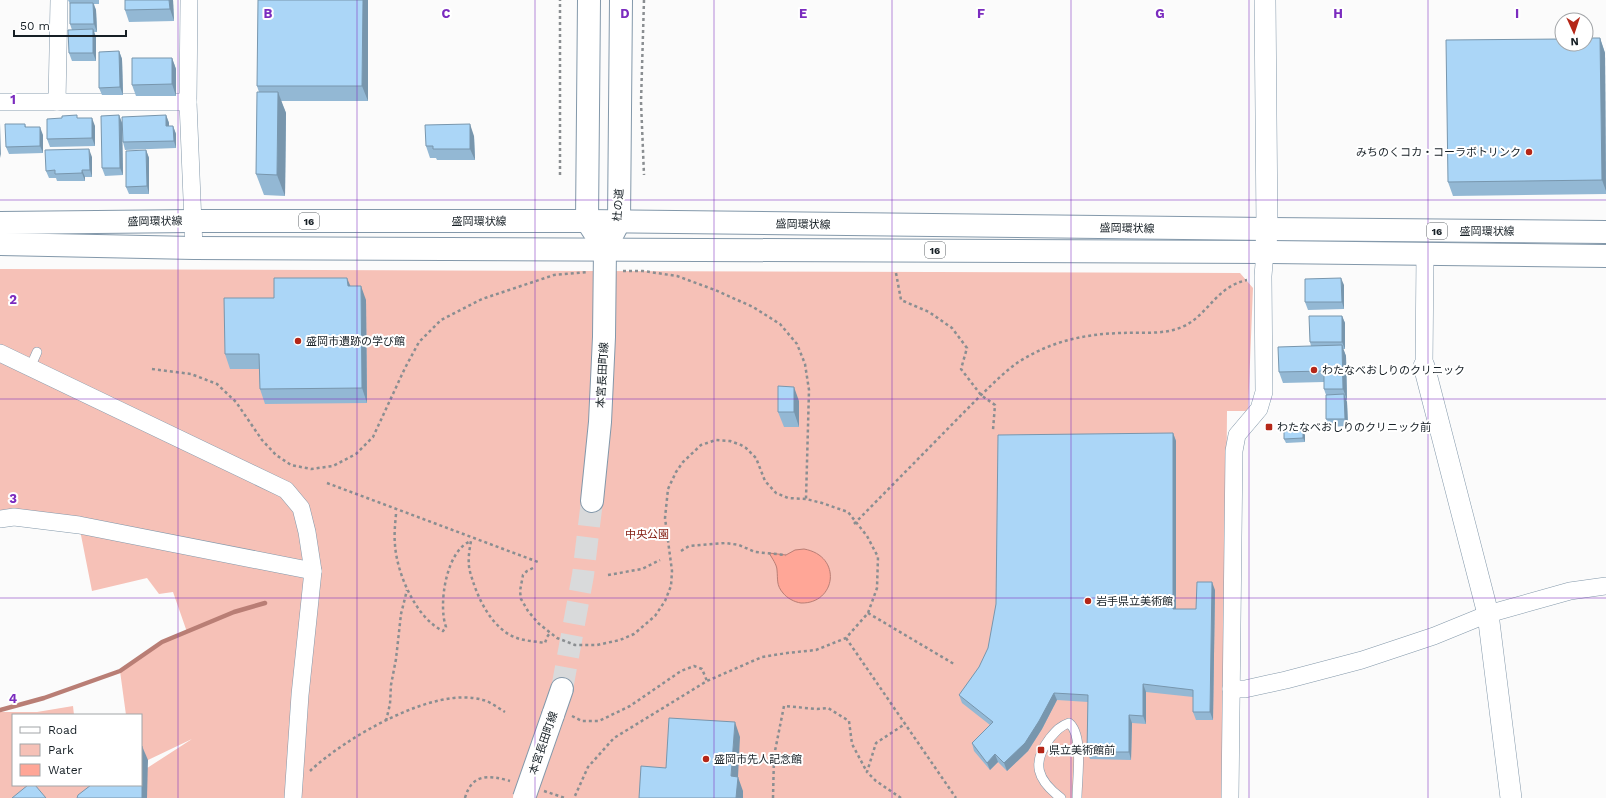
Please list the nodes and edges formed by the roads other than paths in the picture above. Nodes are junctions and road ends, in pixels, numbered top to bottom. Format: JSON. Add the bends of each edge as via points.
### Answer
{"nodes":[{"id":1,"x":59,"y":0,"type":"edge"},
{"id":2,"x":189,"y":0,"type":"edge"},
{"id":3,"x":589,"y":0,"type":"edge"},
{"id":4,"x":621,"y":0,"type":"edge"},
{"id":5,"x":1265,"y":0,"type":"edge"},
{"id":6,"x":0,"y":102,"type":"edge"},
{"id":7,"x":57,"y":102,"type":"junction"},
{"id":8,"x":188,"y":102,"type":"junction"},
{"id":9,"x":193,"y":221,"type":"junction"},
{"id":10,"x":587,"y":221,"type":"junction"},
{"id":11,"x":619,"y":222,"type":"junction"},
{"id":12,"x":0,"y":223,"type":"edge"},
{"id":13,"x":1267,"y":229,"type":"junction"},
{"id":14,"x":1606,"y":232,"type":"edge"},
{"id":15,"x":0,"y":244,"type":"edge"},
{"id":16,"x":194,"y":248,"type":"junction"},
{"id":17,"x":605,"y":249,"type":"junction"},
{"id":18,"x":1265,"y":252,"type":"junction"},
{"id":19,"x":1425,"y":254,"type":"junction"},
{"id":20,"x":1606,"y":256,"type":"edge"},
{"id":21,"x":37,"y":352,"type":"dead end"},
{"id":22,"x":0,"y":354,"type":"edge"},
{"id":23,"x":1424,"y":366,"type":"joint"},
{"id":24,"x":30,"y":368,"type":"junction"},
{"id":25,"x":592,"y":501,"type":"tunnel mouth"},
{"id":26,"x":0,"y":519,"type":"edge"},
{"id":27,"x":312,"y":571,"type":"junction"},
{"id":28,"x":1606,"y":589,"type":"edge"},
{"id":29,"x":1488,"y":614,"type":"junction"},
{"id":30,"x":1231,"y":689,"type":"junction"},
{"id":31,"x":557,"y":703,"type":"tunnel mouth"},
{"id":32,"x":293,"y":792,"type":"edge"},
{"id":33,"x":524,"y":798,"type":"edge"},
{"id":34,"x":1061,"y":798,"type":"edge"},
{"id":35,"x":1077,"y":798,"type":"edge"},
{"id":36,"x":1230,"y":798,"type":"edge"},
{"id":37,"x":1511,"y":798,"type":"edge"}],
"edges":[{"from":1,"to":7,"type":"street"},
{"from":2,"to":8,"type":"street"},
{"from":3,"to":10,"type":"main road"},
{"from":4,"to":11,"type":"main road","name":"杜の道"},
{"from":5,"to":13,"type":"street"},
{"from":6,"to":7,"type":"street"},
{"from":7,"to":8,"type":"street"},
{"from":8,"to":9,"type":"street"},
{"from":9,"to":10,"type":"main road","name":"盛岡環状線","number":"16"},
{"from":9,"to":12,"type":"main road","name":"盛岡環状線","number":"16"},
{"from":9,"to":16,"type":"street"},
{"from":10,"to":11,"type":"main road","name":"盛岡環状線","number":"16"},
{"from":10,"to":17,"type":"main road"},
{"from":11,"to":13,"type":"main road","name":"盛岡環状線","number":"16"},
{"from":11,"to":17,"type":"main road","name":"杜の道"},
{"from":13,"to":14,"type":"main road","name":"盛岡環状線","number":"16"},
{"from":13,"to":18,"type":"street"},
{"from":15,"to":16,"type":"main road","name":"盛岡環状線","number":"16"},
{"from":16,"to":17,"type":"main road","name":"盛岡環状線","number":"16"},
{"from":17,"to":18,"type":"main road","name":"盛岡環状線","number":"16"},
{"from":17,"to":25,"type":"main road","name":"本宮長田町線","via":[[600,422]]},
{"from":18,"to":19,"type":"main road","name":"盛岡環状線","number":"16"},
{"from":18,"to":30,"type":"street","via":[[1264,392],[1259,409],[1237,434],[1234,451]]},
{"from":19,"to":20,"type":"main road","name":"盛岡環状線","number":"16"},
{"from":19,"to":23,"type":"street"},
{"from":21,"to":24,"type":"lane"},
{"from":22,"to":24,"type":"street"},
{"from":23,"to":29,"type":"street"},
{"from":24,"to":27,"type":"street","via":[[286,490],[301,508]]},
{"from":26,"to":27,"type":"street","via":[[14,517],[79,525]]},
{"from":27,"to":32,"type":"street"},
{"from":28,"to":29,"type":"street","via":[[1570,591]]},
{"from":29,"to":30,"type":"street","via":[[1434,636],[1355,662],[1245,689]]},
{"from":29,"to":37,"type":"street"},
{"from":30,"to":36,"type":"street"},
{"from":31,"to":33,"type":"main road","name":"本宮長田町線","bridge":true},
{"from":34,"to":35,"type":"lane","via":[[1044,782],[1039,770],[1039,760],[1041,750],[1057,729],[1069,723],[1076,732],[1078,741]]}]}
